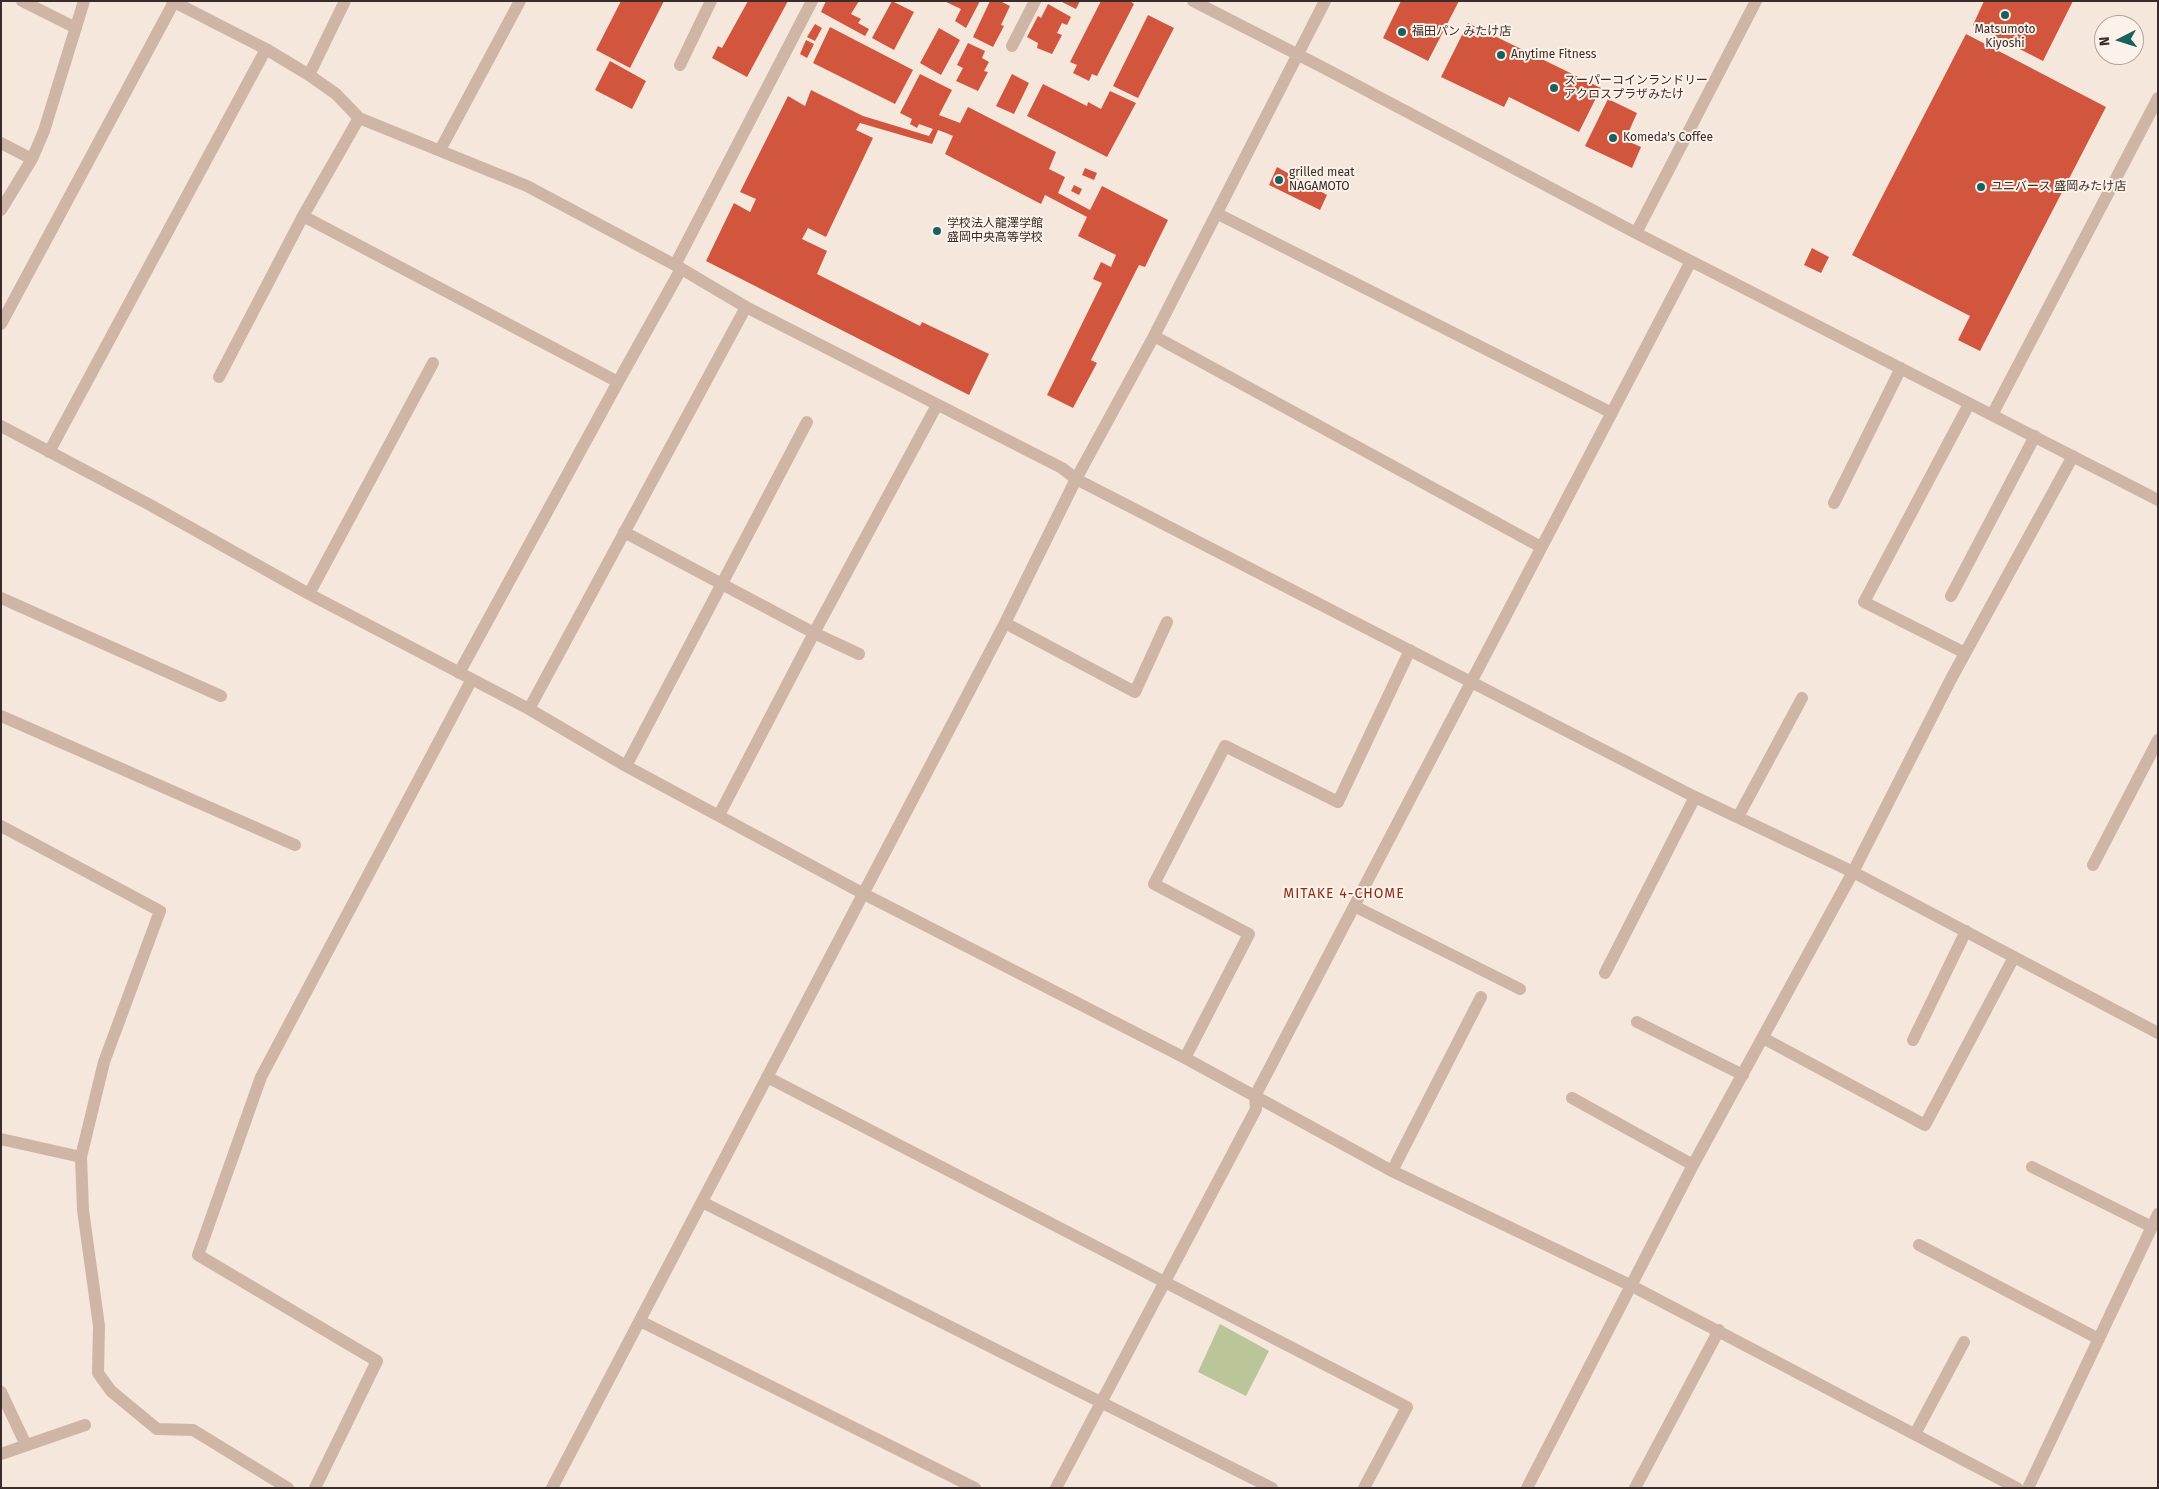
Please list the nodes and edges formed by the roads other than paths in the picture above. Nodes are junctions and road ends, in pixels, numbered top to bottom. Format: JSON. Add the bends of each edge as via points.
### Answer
{"nodes":[{"id":1,"x":22,"y":1,"type":"edge"},
{"id":2,"x":84,"y":1,"type":"edge"},
{"id":3,"x":345,"y":1,"type":"edge"},
{"id":4,"x":520,"y":1,"type":"edge"},
{"id":5,"x":711,"y":1,"type":"edge"},
{"id":6,"x":812,"y":1,"type":"edge"},
{"id":7,"x":1035,"y":1,"type":"edge"},
{"id":8,"x":1193,"y":1,"type":"edge"},
{"id":9,"x":1325,"y":1,"type":"edge"},
{"id":10,"x":1756,"y":1,"type":"edge"},
{"id":11,"x":173,"y":2,"type":"edge"},
{"id":12,"x":76,"y":28,"type":"junction"},
{"id":13,"x":1012,"y":46,"type":"dead end"},
{"id":14,"x":266,"y":49,"type":"junction"},
{"id":15,"x":1297,"y":54,"type":"junction"},
{"id":16,"x":680,"y":65,"type":"dead end"},
{"id":17,"x":309,"y":75,"type":"junction"},
{"id":18,"x":2158,"y":98,"type":"edge"},
{"id":19,"x":359,"y":118,"type":"junction"},
{"id":20,"x":1,"y":143,"type":"edge"},
{"id":21,"x":440,"y":150,"type":"junction"},
{"id":22,"x":32,"y":159,"type":"junction"},
{"id":23,"x":1,"y":210,"type":"edge"},
{"id":24,"x":1218,"y":214,"type":"junction"},
{"id":25,"x":303,"y":216,"type":"junction"},
{"id":26,"x":1636,"y":233,"type":"junction"},
{"id":27,"x":1691,"y":261,"type":"junction"},
{"id":28,"x":678,"y":267,"type":"junction"},
{"id":29,"x":746,"y":307,"type":"junction"},
{"id":30,"x":1,"y":324,"type":"edge"},
{"id":31,"x":1154,"y":336,"type":"junction"},
{"id":32,"x":433,"y":363,"type":"dead end"},
{"id":33,"x":1901,"y":368,"type":"junction"},
{"id":34,"x":219,"y":376,"type":"dead end"},
{"id":35,"x":618,"y":382,"type":"junction"},
{"id":36,"x":1969,"y":404,"type":"junction"},
{"id":37,"x":937,"y":405,"type":"junction"},
{"id":38,"x":1612,"y":413,"type":"junction"},
{"id":39,"x":1992,"y":415,"type":"junction"},
{"id":40,"x":807,"y":422,"type":"dead end"},
{"id":41,"x":1,"y":426,"type":"edge"},
{"id":42,"x":2035,"y":436,"type":"junction"},
{"id":43,"x":49,"y":452,"type":"junction"},
{"id":44,"x":2072,"y":456,"type":"junction"},
{"id":45,"x":1076,"y":479,"type":"junction"},
{"id":46,"x":2158,"y":500,"type":"edge"},
{"id":47,"x":1834,"y":502,"type":"dead end"},
{"id":48,"x":624,"y":532,"type":"junction"},
{"id":49,"x":1542,"y":547,"type":"junction"},
{"id":50,"x":721,"y":583,"type":"junction"},
{"id":51,"x":309,"y":594,"type":"junction"},
{"id":52,"x":1951,"y":596,"type":"dead end"},
{"id":53,"x":1,"y":598,"type":"edge"},
{"id":54,"x":1167,"y":622,"type":"dead end"},
{"id":55,"x":1004,"y":623,"type":"junction"},
{"id":56,"x":814,"y":633,"type":"junction"},
{"id":57,"x":1410,"y":650,"type":"junction"},
{"id":58,"x":1965,"y":653,"type":"junction"},
{"id":59,"x":859,"y":654,"type":"dead end"},
{"id":60,"x":459,"y":673,"type":"junction"},
{"id":61,"x":472,"y":679,"type":"junction"},
{"id":62,"x":1471,"y":682,"type":"junction"},
{"id":63,"x":221,"y":696,"type":"dead end"},
{"id":64,"x":1802,"y":698,"type":"dead end"},
{"id":65,"x":529,"y":709,"type":"junction"},
{"id":66,"x":1,"y":716,"type":"edge"},
{"id":67,"x":2158,"y":740,"type":"edge"},
{"id":68,"x":626,"y":766,"type":"junction"},
{"id":69,"x":1695,"y":797,"type":"junction"},
{"id":70,"x":719,"y":815,"type":"junction"},
{"id":71,"x":1738,"y":817,"type":"junction"},
{"id":72,"x":1,"y":826,"type":"edge"},
{"id":73,"x":295,"y":845,"type":"dead end"},
{"id":74,"x":2093,"y":865,"type":"dead end"},
{"id":75,"x":1853,"y":872,"type":"junction"},
{"id":76,"x":864,"y":894,"type":"junction"},
{"id":77,"x":1354,"y":906,"type":"junction"},
{"id":78,"x":1966,"y":931,"type":"junction"},
{"id":79,"x":2014,"y":957,"type":"junction"},
{"id":80,"x":1605,"y":973,"type":"dead end"},
{"id":81,"x":1520,"y":989,"type":"dead end"},
{"id":82,"x":1481,"y":998,"type":"dead end"},
{"id":83,"x":1637,"y":1022,"type":"dead end"},
{"id":84,"x":2158,"y":1033,"type":"edge"},
{"id":85,"x":1763,"y":1038,"type":"junction"},
{"id":86,"x":1913,"y":1040,"type":"dead end"},
{"id":87,"x":1185,"y":1058,"type":"junction"},
{"id":88,"x":1743,"y":1075,"type":"junction"},
{"id":89,"x":767,"y":1077,"type":"junction"},
{"id":90,"x":1255,"y":1096,"type":"junction"},
{"id":91,"x":1572,"y":1098,"type":"dead end"},
{"id":92,"x":1,"y":1139,"type":"edge"},
{"id":93,"x":81,"y":1157,"type":"junction"},
{"id":94,"x":1694,"y":1165,"type":"junction"},
{"id":95,"x":2032,"y":1167,"type":"dead end"},
{"id":96,"x":1392,"y":1171,"type":"junction"},
{"id":97,"x":702,"y":1202,"type":"junction"},
{"id":98,"x":2158,"y":1214,"type":"edge"},
{"id":99,"x":2152,"y":1227,"type":"junction"},
{"id":100,"x":1919,"y":1245,"type":"dead end"},
{"id":101,"x":1165,"y":1282,"type":"junction"},
{"id":102,"x":1632,"y":1286,"type":"junction"},
{"id":103,"x":640,"y":1321,"type":"junction"},
{"id":104,"x":1720,"y":1330,"type":"junction"},
{"id":105,"x":2099,"y":1339,"type":"junction"},
{"id":106,"x":1964,"y":1342,"type":"dead end"},
{"id":107,"x":1,"y":1392,"type":"edge"},
{"id":108,"x":1100,"y":1402,"type":"junction"},
{"id":109,"x":85,"y":1425,"type":"dead end"},
{"id":110,"x":1915,"y":1434,"type":"junction"},
{"id":111,"x":26,"y":1445,"type":"junction"},
{"id":112,"x":1,"y":1454,"type":"edge"},
{"id":113,"x":288,"y":1488,"type":"edge"},
{"id":114,"x":315,"y":1488,"type":"edge"},
{"id":115,"x":552,"y":1488,"type":"edge"},
{"id":116,"x":975,"y":1488,"type":"edge"},
{"id":117,"x":1056,"y":1488,"type":"edge"},
{"id":118,"x":1272,"y":1488,"type":"edge"},
{"id":119,"x":1364,"y":1488,"type":"edge"},
{"id":120,"x":1527,"y":1488,"type":"edge"},
{"id":121,"x":1635,"y":1488,"type":"edge"},
{"id":122,"x":2016,"y":1488,"type":"edge"},
{"id":123,"x":2028,"y":1488,"type":"edge"}],
"edges":[{"from":1,"to":12,"type":"street"},
{"from":2,"to":12,"type":"street"},
{"from":3,"to":17,"type":"street"},
{"from":4,"to":21,"type":"street"},
{"from":5,"to":16,"type":"street"},
{"from":6,"to":28,"type":"street"},
{"from":7,"to":13,"type":"street"},
{"from":8,"to":15,"type":"street"},
{"from":9,"to":15,"type":"street"},
{"from":10,"to":26,"type":"street"},
{"from":11,"to":14,"type":"street"},
{"from":11,"to":30,"type":"street"},
{"from":12,"to":22,"type":"street"},
{"from":14,"to":17,"type":"street"},
{"from":14,"to":43,"type":"street"},
{"from":15,"to":24,"type":"street"},
{"from":15,"to":26,"type":"street"},
{"from":17,"to":19,"type":"street","via":[[336,94]]},
{"from":18,"to":39,"type":"street"},
{"from":19,"to":21,"type":"street"},
{"from":19,"to":25,"type":"street"},
{"from":20,"to":22,"type":"street"},
{"from":21,"to":28,"type":"street","via":[[527,186]]},
{"from":22,"to":23,"type":"street"},
{"from":24,"to":31,"type":"street"},
{"from":24,"to":38,"type":"street"},
{"from":25,"to":34,"type":"street"},
{"from":25,"to":35,"type":"street"},
{"from":26,"to":27,"type":"street"},
{"from":27,"to":33,"type":"street"},
{"from":27,"to":38,"type":"street"},
{"from":28,"to":29,"type":"street"},
{"from":28,"to":35,"type":"street"},
{"from":29,"to":37,"type":"street"},
{"from":29,"to":48,"type":"street"},
{"from":31,"to":45,"type":"street"},
{"from":31,"to":49,"type":"street"},
{"from":32,"to":51,"type":"street"},
{"from":33,"to":36,"type":"street"},
{"from":33,"to":47,"type":"street"},
{"from":35,"to":60,"type":"street"},
{"from":36,"to":39,"type":"street"},
{"from":36,"to":58,"type":"street","via":[[1864,602]]},
{"from":37,"to":45,"type":"street","via":[[1062,468]]},
{"from":37,"to":56,"type":"street"},
{"from":38,"to":49,"type":"street"},
{"from":39,"to":42,"type":"street"},
{"from":40,"to":50,"type":"street"},
{"from":41,"to":43,"type":"street"},
{"from":42,"to":44,"type":"street"},
{"from":42,"to":52,"type":"street"},
{"from":43,"to":51,"type":"street"},
{"from":44,"to":46,"type":"street"},
{"from":44,"to":58,"type":"street"},
{"from":45,"to":55,"type":"street"},
{"from":45,"to":57,"type":"street"},
{"from":48,"to":50,"type":"street"},
{"from":48,"to":65,"type":"street"},
{"from":49,"to":62,"type":"street"},
{"from":50,"to":56,"type":"street"},
{"from":50,"to":68,"type":"street"},
{"from":51,"to":60,"type":"street"},
{"from":53,"to":63,"type":"street"},
{"from":54,"to":55,"type":"street","via":[[1135,692]]},
{"from":55,"to":76,"type":"street"},
{"from":56,"to":59,"type":"street"},
{"from":56,"to":70,"type":"street"},
{"from":57,"to":62,"type":"street"},
{"from":57,"to":87,"type":"street","via":[[1338,802],[1225,746],[1154,884],[1249,934]]},
{"from":58,"to":75,"type":"street"},
{"from":60,"to":61,"type":"street"},
{"from":61,"to":65,"type":"street"},
{"from":61,"to":114,"type":"street","via":[[261,1077],[198,1255],[377,1360]]},
{"from":62,"to":69,"type":"street"},
{"from":62,"to":77,"type":"street"},
{"from":64,"to":71,"type":"street"},
{"from":65,"to":68,"type":"street"},
{"from":66,"to":73,"type":"street"},
{"from":67,"to":74,"type":"street"},
{"from":68,"to":70,"type":"street"},
{"from":69,"to":71,"type":"street"},
{"from":69,"to":80,"type":"street"},
{"from":70,"to":76,"type":"street"},
{"from":71,"to":75,"type":"street"},
{"from":72,"to":93,"type":"street","via":[[160,911],[104,1062]]},
{"from":75,"to":78,"type":"street"},
{"from":75,"to":85,"type":"street"},
{"from":76,"to":87,"type":"street"},
{"from":76,"to":89,"type":"street"},
{"from":77,"to":81,"type":"street"},
{"from":77,"to":90,"type":"street"},
{"from":78,"to":79,"type":"street"},
{"from":78,"to":86,"type":"street"},
{"from":79,"to":84,"type":"street"},
{"from":79,"to":85,"type":"street","via":[[1926,1125]]},
{"from":82,"to":96,"type":"street"},
{"from":83,"to":88,"type":"street"},
{"from":85,"to":88,"type":"street"},
{"from":87,"to":90,"type":"street"},
{"from":88,"to":94,"type":"street"},
{"from":89,"to":97,"type":"street"},
{"from":89,"to":101,"type":"street"},
{"from":90,"to":96,"type":"street"},
{"from":90,"to":101,"type":"street","via":[[1256,1109]]},
{"from":91,"to":94,"type":"street"},
{"from":92,"to":93,"type":"street"},
{"from":93,"to":113,"type":"street","via":[[83,1210],[99,1326],[98,1373],[111,1391],[157,1429],[193,1430]]},
{"from":94,"to":102,"type":"street"},
{"from":95,"to":99,"type":"street"},
{"from":96,"to":102,"type":"street"},
{"from":97,"to":103,"type":"street"},
{"from":97,"to":108,"type":"street"},
{"from":98,"to":99,"type":"street"},
{"from":99,"to":105,"type":"street"},
{"from":100,"to":105,"type":"street"},
{"from":101,"to":108,"type":"street"},
{"from":101,"to":119,"type":"street","via":[[1407,1407]]},
{"from":102,"to":104,"type":"street"},
{"from":102,"to":120,"type":"street"},
{"from":103,"to":115,"type":"street"},
{"from":103,"to":116,"type":"street"},
{"from":104,"to":110,"type":"street"},
{"from":104,"to":121,"type":"street"},
{"from":105,"to":123,"type":"street"},
{"from":106,"to":110,"type":"street"},
{"from":107,"to":111,"type":"street"},
{"from":108,"to":117,"type":"street"},
{"from":108,"to":118,"type":"street"},
{"from":109,"to":111,"type":"street"},
{"from":110,"to":122,"type":"street"},
{"from":111,"to":112,"type":"street"}]}
